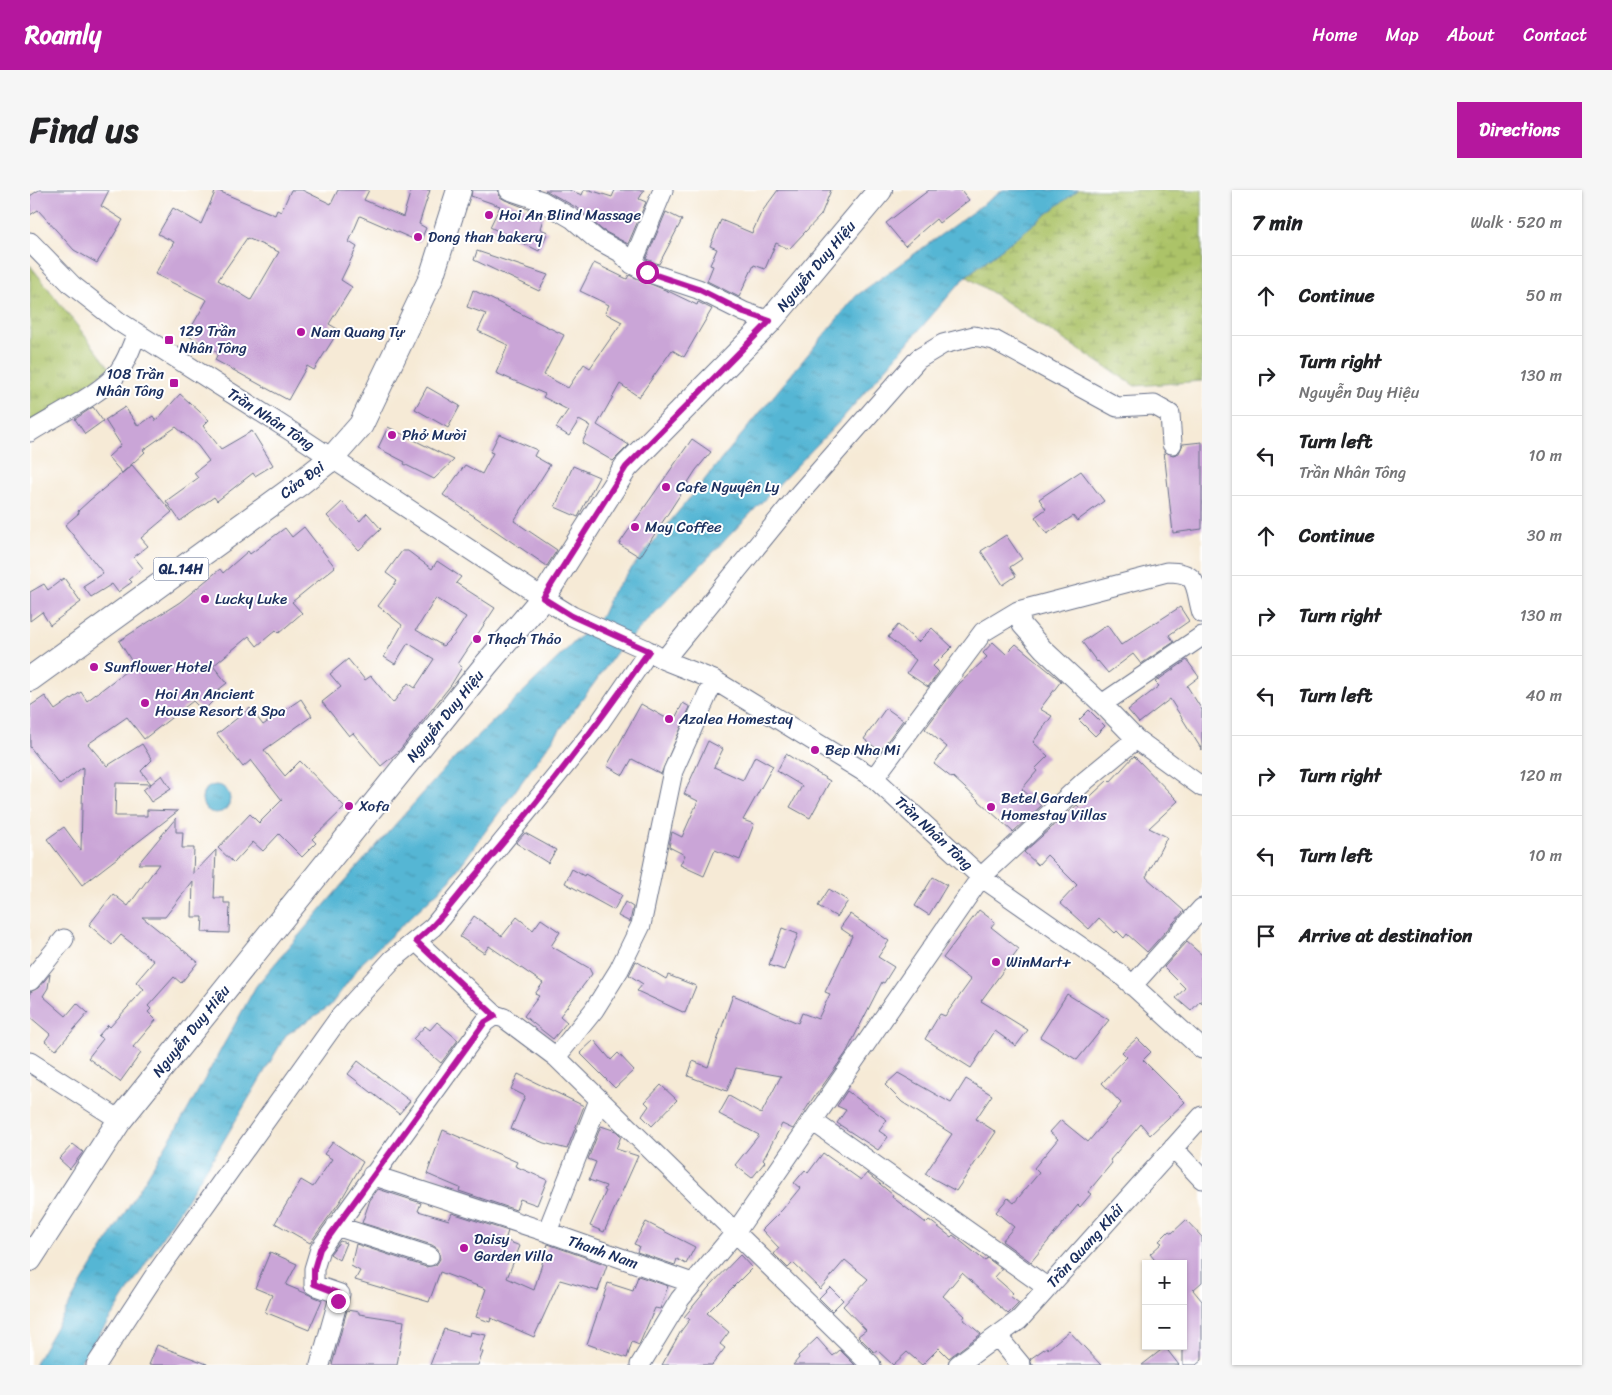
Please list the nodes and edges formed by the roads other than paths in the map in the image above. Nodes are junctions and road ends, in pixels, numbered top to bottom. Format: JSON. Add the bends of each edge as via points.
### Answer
{"nodes":[{"id":1,"x":459,"y":190,"type":"edge"},
{"id":2,"x":509,"y":190,"type":"edge"},
{"id":3,"x":663,"y":190,"type":"edge"},
{"id":4,"x":880,"y":190,"type":"edge"},
{"id":5,"x":30,"y":242,"type":"edge"},
{"id":6,"x":632,"y":264,"type":"junction"},
{"id":7,"x":770,"y":321,"type":"junction"},
{"id":8,"x":137,"y":333,"type":"junction"},
{"id":9,"x":30,"y":432,"type":"edge"},
{"id":10,"x":1172,"y":444,"type":"dead end"},
{"id":11,"x":332,"y":458,"type":"junction"},
{"id":12,"x":543,"y":598,"type":"junction"},
{"id":13,"x":1018,"y":611,"type":"junction"},
{"id":14,"x":1202,"y":614,"type":"edge"},
{"id":15,"x":1202,"y":636,"type":"edge"},
{"id":16,"x":653,"y":653,"type":"junction"},
{"id":17,"x":30,"y":679,"type":"edge"},
{"id":18,"x":714,"y":680,"type":"junction"},
{"id":19,"x":1102,"y":704,"type":"junction"},
{"id":20,"x":1136,"y":740,"type":"junction"},
{"id":21,"x":874,"y":778,"type":"junction"},
{"id":22,"x":1202,"y":787,"type":"edge"},
{"id":23,"x":981,"y":877,"type":"junction"},
{"id":24,"x":1202,"y":908,"type":"edge"},
{"id":25,"x":64,"y":939,"type":"dead end"},
{"id":26,"x":416,"y":941,"type":"junction"},
{"id":27,"x":30,"y":981,"type":"edge"},
{"id":28,"x":1132,"y":986,"type":"junction"},
{"id":29,"x":495,"y":1016,"type":"junction"},
{"id":30,"x":1202,"y":1049,"type":"edge"},
{"id":31,"x":556,"y":1057,"type":"junction"},
{"id":32,"x":30,"y":1062,"type":"edge"},
{"id":33,"x":599,"y":1100,"type":"junction"},
{"id":34,"x":1202,"y":1116,"type":"edge"},
{"id":35,"x":120,"y":1120,"type":"junction"},
{"id":36,"x":814,"y":1122,"type":"junction"},
{"id":37,"x":1173,"y":1148,"type":"junction"},
{"id":38,"x":372,"y":1175,"type":"junction"},
{"id":39,"x":1202,"y":1179,"type":"edge"},
{"id":40,"x":336,"y":1226,"type":"junction"},
{"id":41,"x":547,"y":1232,"type":"junction"},
{"id":42,"x":735,"y":1233,"type":"junction"},
{"id":43,"x":429,"y":1256,"type":"dead end"},
{"id":44,"x":30,"y":1259,"type":"edge"},
{"id":45,"x":692,"y":1283,"type":"junction"},
{"id":46,"x":1048,"y":1288,"type":"junction"},
{"id":47,"x":997,"y":1336,"type":"junction"},
{"id":48,"x":96,"y":1365,"type":"edge"},
{"id":49,"x":320,"y":1365,"type":"edge"},
{"id":50,"x":640,"y":1365,"type":"edge"},
{"id":51,"x":871,"y":1365,"type":"edge"},
{"id":52,"x":958,"y":1365,"type":"edge"},
{"id":53,"x":1020,"y":1365,"type":"edge"}],
"edges":[{"from":1,"to":11,"type":"main road","name":"Cửa Đại","number":"QL.14H","via":[[431,278],[361,425]]},
{"from":2,"to":6,"type":"street","via":[[542,201],[573,219]]},
{"from":3,"to":6,"type":"street"},
{"from":4,"to":7,"type":"main road","name":"Nguyễn Duy Hiệu"},
{"from":5,"to":8,"type":"street","name":"Trần Nhân Tông","via":[[72,285]]},
{"from":6,"to":7,"type":"street"},
{"from":7,"to":12,"type":"main road","name":"Nguyễn Duy Hiệu","via":[[626,467]]},
{"from":8,"to":9,"type":"street","via":[[121,369],[113,378]]},
{"from":8,"to":11,"type":"street","name":"Trần Nhân Tông"},
{"from":10,"to":16,"type":"street","via":[[1170,414],[1154,405],[1117,407],[994,340],[974,336],[943,344],[918,359]]},
{"from":11,"to":12,"type":"street","name":"Trần Nhân Tông"},
{"from":11,"to":17,"type":"main road","name":"Cửa Đại","number":"QL.14H"},
{"from":12,"to":16,"type":"street","name":"Trần Nhân Tông","via":[[572,616]]},
{"from":12,"to":35,"type":"main road","name":"Nguyễn Duy Hiệu"},
{"from":13,"to":14,"type":"street","via":[[1167,572],[1184,572],[1192,578]]},
{"from":13,"to":19,"type":"street","via":[[1022,625],[1043,649]]},
{"from":13,"to":21,"type":"street","via":[[983,632]]},
{"from":15,"to":19,"type":"street"},
{"from":16,"to":18,"type":"street","name":"Trần Nhân Tông"},
{"from":16,"to":26,"type":"street","via":[[507,839],[433,927]]},
{"from":18,"to":21,"type":"street","name":"Trần Nhân Tông"},
{"from":18,"to":31,"type":"street","via":[[673,771],[641,925],[619,970],[594,1010]]},
{"from":19,"to":20,"type":"street"},
{"from":20,"to":22,"type":"street"},
{"from":20,"to":23,"type":"street","via":[[1072,792]]},
{"from":21,"to":23,"type":"street","name":"Trần Nhân Tông"},
{"from":23,"to":28,"type":"street","name":"Trần Nhân Tông","via":[[1120,974]]},
{"from":23,"to":36,"type":"street"},
{"from":24,"to":28,"type":"street"},
{"from":25,"to":27,"type":"street"},
{"from":26,"to":29,"type":"street"},
{"from":26,"to":48,"type":"street","via":[[392,960],[338,1018],[155,1276]]},
{"from":28,"to":30,"type":"street","name":"Trần Nhân Tông"},
{"from":29,"to":31,"type":"street","via":[[504,1018]]},
{"from":29,"to":38,"type":"street","via":[[485,1022]]},
{"from":31,"to":33,"type":"street"},
{"from":32,"to":35,"type":"street"},
{"from":33,"to":41,"type":"street"},
{"from":33,"to":42,"type":"street"},
{"from":34,"to":37,"type":"street","name":"Trần Quang Khải"},
{"from":35,"to":44,"type":"main road","name":"Nguyễn Duy Hiệu"},
{"from":36,"to":42,"type":"street"},
{"from":36,"to":46,"type":"street"},
{"from":37,"to":39,"type":"street"},
{"from":37,"to":46,"type":"street","name":"Trần Quang Khải"},
{"from":38,"to":40,"type":"street"},
{"from":38,"to":41,"type":"street","name":"Thanh Nam"},
{"from":40,"to":43,"type":"street"},
{"from":40,"to":49,"type":"street","via":[[320,1249],[314,1269],[314,1284],[340,1294]]},
{"from":41,"to":45,"type":"street","name":"Thanh Nam"},
{"from":42,"to":45,"type":"street"},
{"from":42,"to":51,"type":"street"},
{"from":45,"to":50,"type":"street"},
{"from":46,"to":47,"type":"street","name":"Trần Quang Khải","via":[[1019,1320]]},
{"from":47,"to":52,"type":"street","name":"Trần Quang Khải"},
{"from":47,"to":53,"type":"street"}]}
